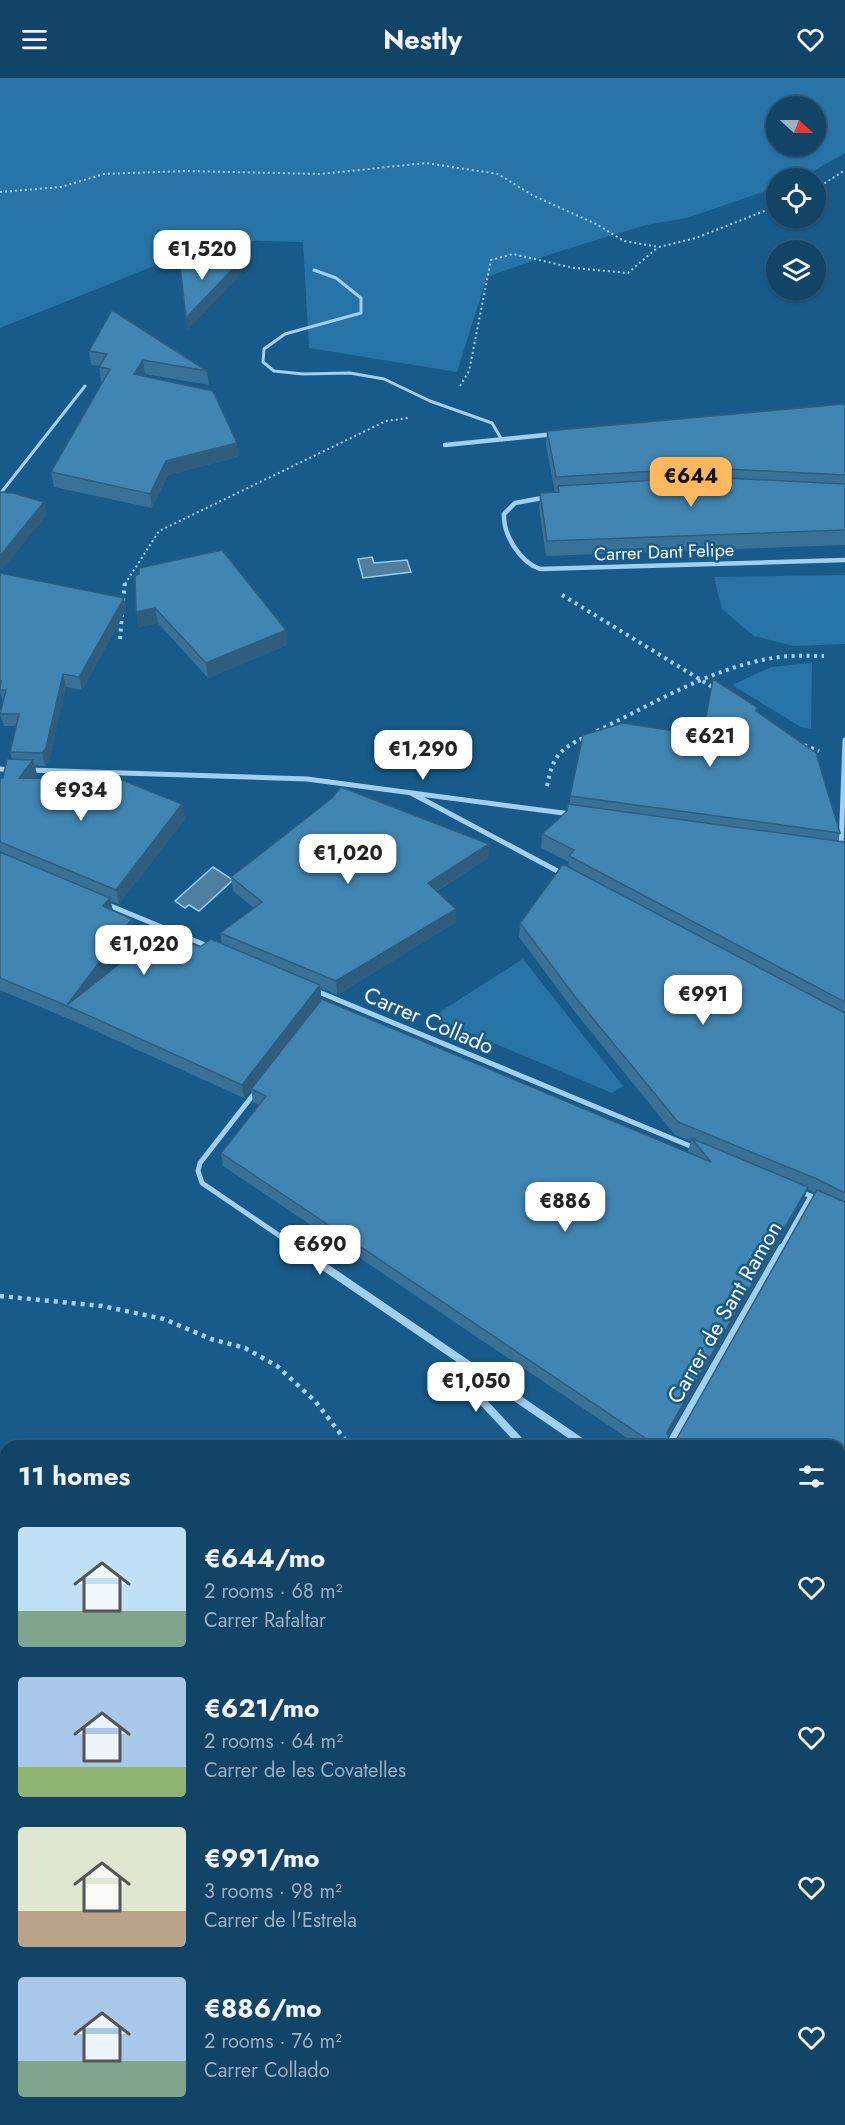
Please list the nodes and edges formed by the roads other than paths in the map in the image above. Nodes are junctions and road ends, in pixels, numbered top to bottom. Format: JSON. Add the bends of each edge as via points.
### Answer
{"nodes":[{"id":1,"x":314,"y":270,"type":"dead end"},
{"id":2,"x":85,"y":387,"type":"dead end"},
{"id":3,"x":561,"y":434,"type":"edge"},
{"id":4,"x":502,"y":440,"type":"junction"},
{"id":5,"x":445,"y":445,"type":"dead end"},
{"id":6,"x":0,"y":494,"type":"edge"},
{"id":7,"x":556,"y":496,"type":"edge"},
{"id":8,"x":845,"y":560,"type":"edge"},
{"id":9,"x":845,"y":740,"type":"edge"},
{"id":10,"x":844,"y":757,"type":"edge"},
{"id":11,"x":0,"y":769,"type":"edge"},
{"id":12,"x":407,"y":791,"type":"junction"},
{"id":13,"x":577,"y":815,"type":"edge"},
{"id":14,"x":830,"y":850,"type":"edge"},
{"id":15,"x":843,"y":852,"type":"edge"},
{"id":16,"x":573,"y":880,"type":"edge"},
{"id":17,"x":99,"y":901,"type":"edge"},
{"id":18,"x":219,"y":951,"type":"edge"},
{"id":19,"x":307,"y":988,"type":"edge"},
{"id":20,"x":329,"y":997,"type":"junction"},
{"id":21,"x":322,"y":1006,"type":"edge"},
{"id":22,"x":265,"y":1080,"type":"edge"},
{"id":23,"x":701,"y":1151,"type":"edge"},
{"id":24,"x":789,"y":1187,"type":"edge"},
{"id":25,"x":810,"y":1196,"type":"junction"},
{"id":26,"x":828,"y":1204,"type":"edge"},
{"id":27,"x":458,"y":1358,"type":"junction"},
{"id":28,"x":518,"y":1440,"type":"edge"},
{"id":29,"x":579,"y":1440,"type":"edge"},
{"id":30,"x":672,"y":1440,"type":"edge"}],
"edges":[{"from":1,"to":4,"type":"lane","via":[[336,278],[361,298],[360,313],[285,334],[264,349],[263,362],[274,371],[350,373],[384,379],[430,401],[492,423]]},
{"from":2,"to":6,"type":"lane"},
{"from":3,"to":4,"type":"street"},
{"from":4,"to":5,"type":"street"},
{"from":7,"to":8,"type":"street","name":"Carrer Dant Felipe","via":[[516,501],[505,514],[504,530],[525,562],[540,569]]},
{"from":9,"to":10,"type":"street"},
{"from":10,"to":15,"type":"street"},
{"from":11,"to":12,"type":"street","via":[[307,779]]},
{"from":12,"to":13,"type":"street"},
{"from":12,"to":16,"type":"street"},
{"from":14,"to":15,"type":"street"},
{"from":17,"to":18,"type":"street"},
{"from":19,"to":20,"type":"street","name":"Carrer Collado"},
{"from":20,"to":21,"type":"street"},
{"from":20,"to":23,"type":"street","name":"Carrer Collado"},
{"from":22,"to":27,"type":"street","via":[[200,1163],[199,1178]]},
{"from":24,"to":25,"type":"street"},
{"from":25,"to":26,"type":"street"},
{"from":25,"to":30,"type":"street","name":"Carrer de Sant Ramon"},
{"from":27,"to":28,"type":"street","via":[[484,1403]]},
{"from":27,"to":29,"type":"street"}]}
